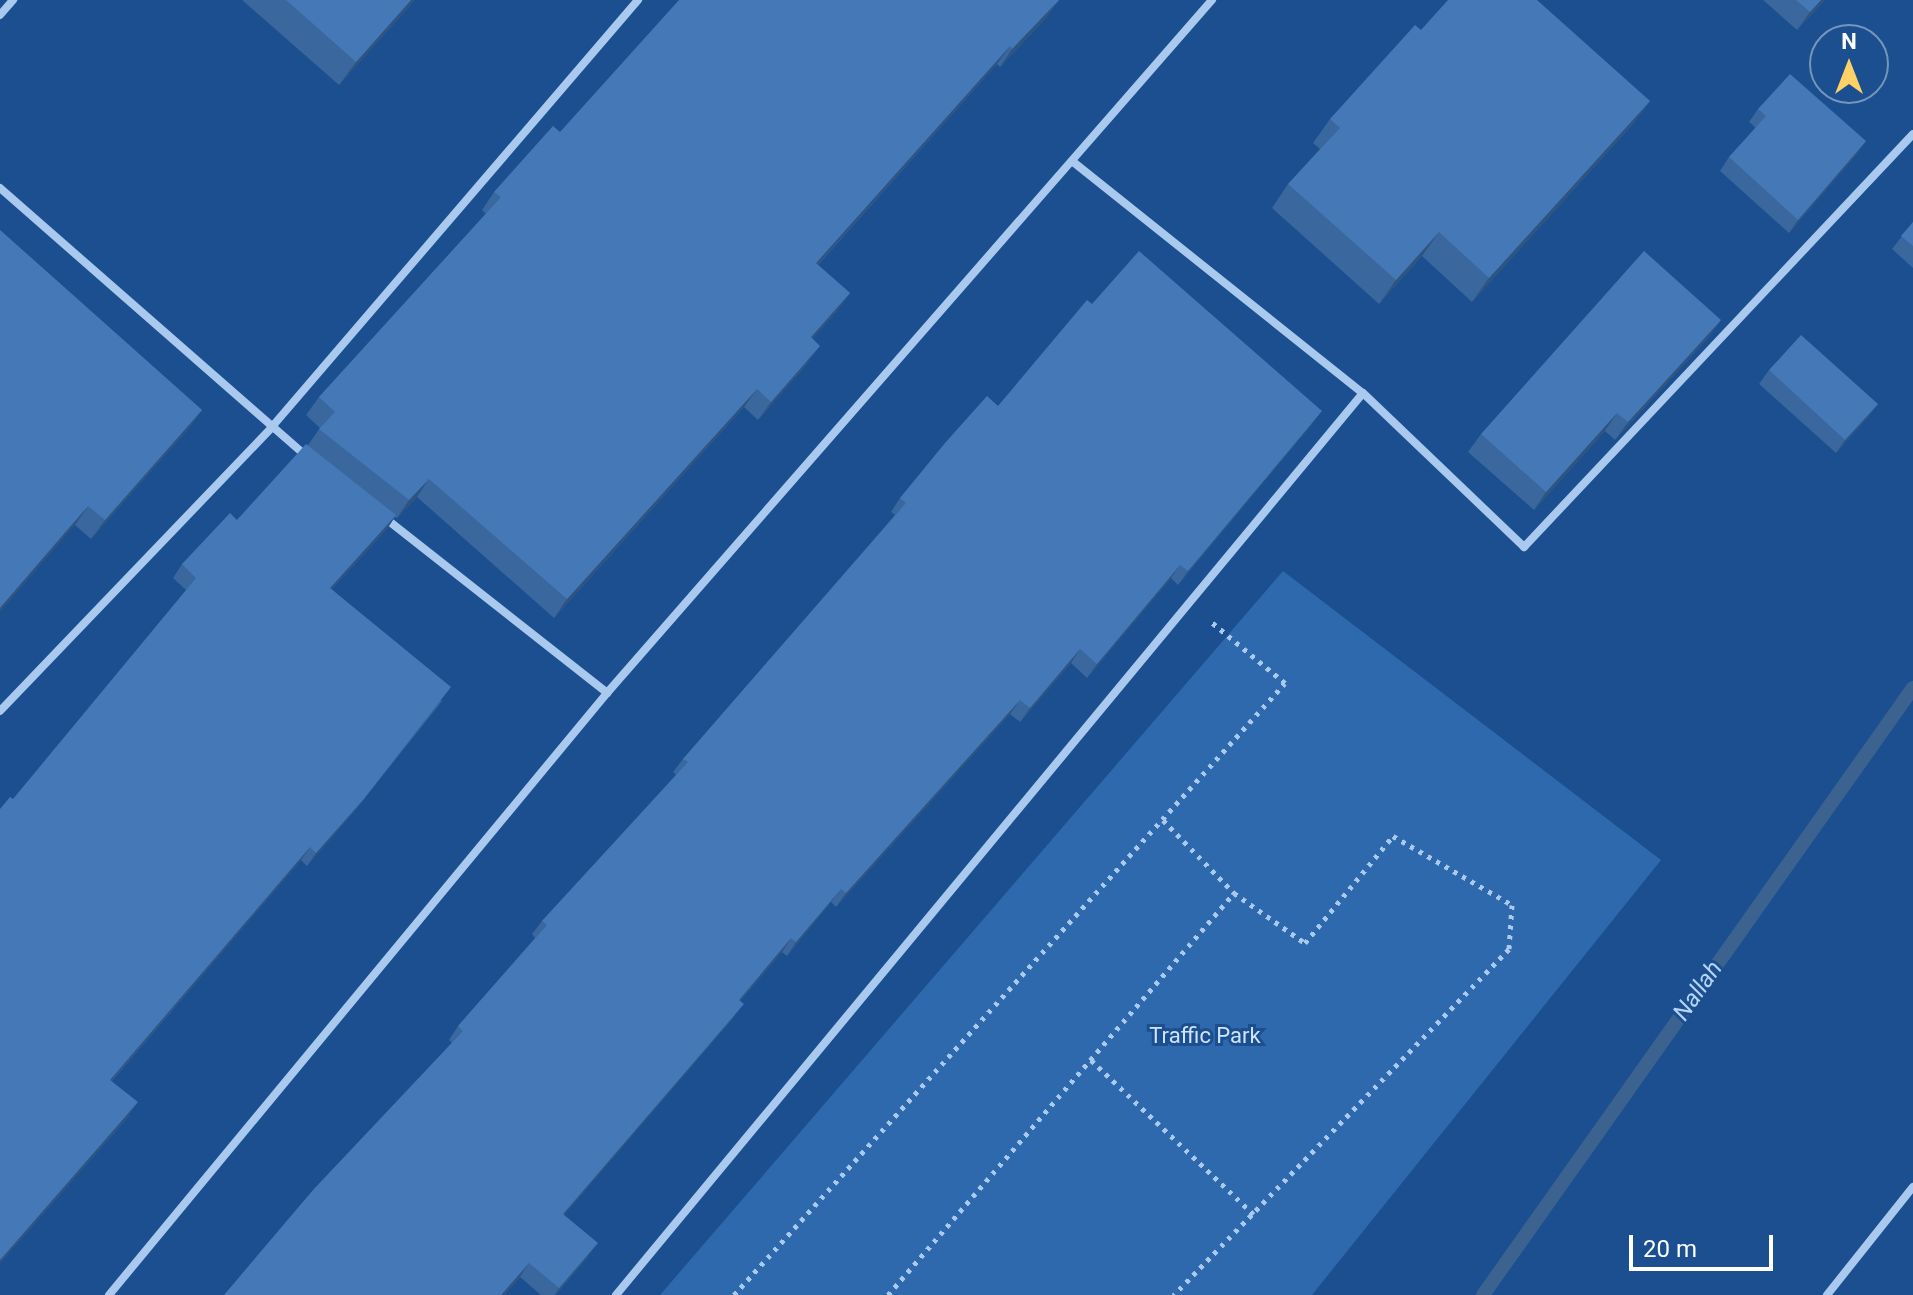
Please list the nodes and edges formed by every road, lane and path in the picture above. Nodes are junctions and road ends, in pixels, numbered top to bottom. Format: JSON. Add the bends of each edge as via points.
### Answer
{"nodes":[{"id":1,"x":13,"y":0,"type":"edge"},
{"id":2,"x":638,"y":0,"type":"edge"},
{"id":3,"x":1212,"y":0,"type":"edge"},
{"id":4,"x":0,"y":15,"type":"edge"},
{"id":5,"x":1913,"y":134,"type":"edge"},
{"id":6,"x":1072,"y":161,"type":"junction"},
{"id":7,"x":0,"y":188,"type":"edge"},
{"id":8,"x":1363,"y":393,"type":"junction"},
{"id":9,"x":271,"y":428,"type":"junction"},
{"id":10,"x":321,"y":468,"type":"edge"},
{"id":11,"x":371,"y":507,"type":"edge"},
{"id":12,"x":1189,"y":604,"type":"junction"},
{"id":13,"x":607,"y":693,"type":"junction"},
{"id":14,"x":0,"y":711,"type":"edge"},
{"id":15,"x":1163,"y":820,"type":"junction"},
{"id":16,"x":1234,"y":893,"type":"junction"},
{"id":17,"x":1091,"y":1060,"type":"junction"},
{"id":18,"x":1913,"y":1187,"type":"edge"},
{"id":19,"x":1253,"y":1214,"type":"junction"},
{"id":20,"x":109,"y":1295,"type":"edge"},
{"id":21,"x":616,"y":1295,"type":"edge"},
{"id":22,"x":734,"y":1295,"type":"edge"},
{"id":23,"x":888,"y":1295,"type":"edge"},
{"id":24,"x":1174,"y":1295,"type":"edge"},
{"id":25,"x":1827,"y":1295,"type":"edge"}],
"edges":[{"from":1,"to":4,"type":"street"},
{"from":2,"to":9,"type":"street"},
{"from":3,"to":6,"type":"street"},
{"from":5,"to":8,"type":"street","via":[[1524,547]]},
{"from":6,"to":8,"type":"street"},
{"from":6,"to":13,"type":"street"},
{"from":7,"to":9,"type":"street"},
{"from":8,"to":12,"type":"street"},
{"from":9,"to":10,"type":"street"},
{"from":9,"to":14,"type":"street"},
{"from":11,"to":13,"type":"street"},
{"from":12,"to":15,"type":"path","via":[[1285,683]]},
{"from":12,"to":21,"type":"street"},
{"from":13,"to":20,"type":"street"},
{"from":15,"to":16,"type":"path"},
{"from":15,"to":22,"type":"path"},
{"from":16,"to":17,"type":"path"},
{"from":16,"to":19,"type":"path","via":[[1305,943],[1393,836],[1512,905],[1509,949]]},
{"from":17,"to":19,"type":"path"},
{"from":17,"to":23,"type":"path"},
{"from":18,"to":25,"type":"street"},
{"from":19,"to":24,"type":"path"}]}
